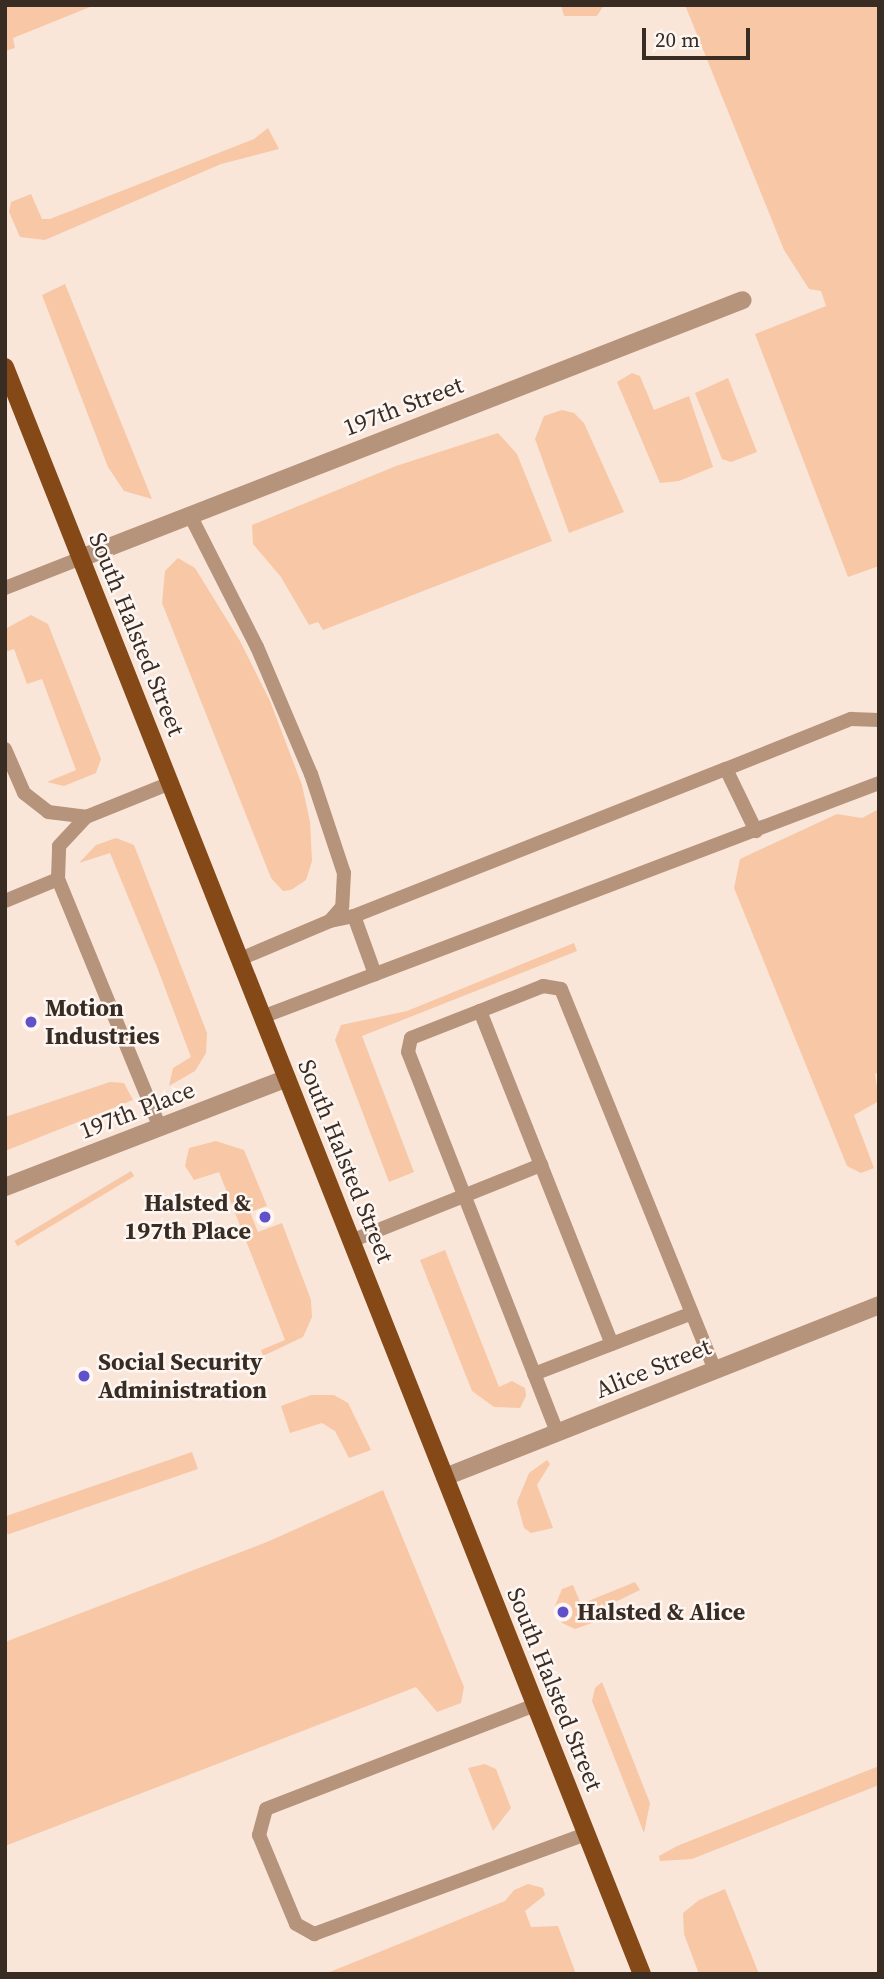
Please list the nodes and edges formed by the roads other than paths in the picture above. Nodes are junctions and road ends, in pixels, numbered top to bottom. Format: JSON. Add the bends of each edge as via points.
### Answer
{"nodes":[{"id":1,"x":743,"y":300,"type":"dead end"},
{"id":2,"x":5,"y":367,"type":"edge"},
{"id":3,"x":190,"y":515,"type":"junction"},
{"id":4,"x":81,"y":558,"type":"junction"},
{"id":5,"x":5,"y":588,"type":"edge"},
{"id":6,"x":879,"y":720,"type":"edge"},
{"id":7,"x":5,"y":749,"type":"edge"},
{"id":8,"x":726,"y":769,"type":"junction"},
{"id":9,"x":170,"y":783,"type":"junction"},
{"id":10,"x":879,"y":783,"type":"edge"},
{"id":11,"x":86,"y":817,"type":"junction"},
{"id":12,"x":756,"y":831,"type":"junction"},
{"id":13,"x":58,"y":879,"type":"junction"},
{"id":14,"x":5,"y":901,"type":"edge"},
{"id":15,"x":354,"y":916,"type":"junction"},
{"id":16,"x":330,"y":921,"type":"junction"},
{"id":17,"x":240,"y":958,"type":"junction"},
{"id":18,"x":375,"y":974,"type":"junction"},
{"id":19,"x":480,"y":1012,"type":"junction"},
{"id":20,"x":262,"y":1017,"type":"junction"},
{"id":21,"x":287,"y":1079,"type":"junction"},
{"id":22,"x":160,"y":1128,"type":"junction"},
{"id":23,"x":541,"y":1165,"type":"junction"},
{"id":24,"x":5,"y":1187,"type":"edge"},
{"id":25,"x":466,"y":1196,"type":"junction"},
{"id":26,"x":351,"y":1241,"type":"junction"},
{"id":27,"x":879,"y":1305,"type":"edge"},
{"id":28,"x":692,"y":1313,"type":"junction"},
{"id":29,"x":612,"y":1344,"type":"junction"},
{"id":30,"x":715,"y":1370,"type":"junction"},
{"id":31,"x":534,"y":1374,"type":"junction"},
{"id":32,"x":557,"y":1432,"type":"junction"},
{"id":33,"x":445,"y":1477,"type":"junction"},
{"id":34,"x":535,"y":1705,"type":"junction"},
{"id":35,"x":586,"y":1834,"type":"junction"},
{"id":36,"x":642,"y":1974,"type":"edge"}],
"edges":[{"from":1,"to":3,"type":"street","name":"197th Street"},
{"from":2,"to":4,"type":"main road","name":"South Halsted Street"},
{"from":3,"to":4,"type":"street","name":"197th Street"},
{"from":3,"to":16,"type":"lane","via":[[257,647],[311,774],[344,873],[342,907]]},
{"from":4,"to":5,"type":"lane"},
{"from":4,"to":9,"type":"main road","name":"South Halsted Street"},
{"from":6,"to":8,"type":"lane","via":[[851,719]]},
{"from":7,"to":11,"type":"lane","via":[[23,793],[48,812]]},
{"from":8,"to":12,"type":"lane"},
{"from":8,"to":15,"type":"lane"},
{"from":9,"to":11,"type":"lane"},
{"from":9,"to":17,"type":"main road","name":"South Halsted Street"},
{"from":10,"to":12,"type":"lane"},
{"from":11,"to":13,"type":"lane","via":[[59,846]]},
{"from":12,"to":18,"type":"lane"},
{"from":13,"to":14,"type":"lane"},
{"from":13,"to":22,"type":"lane"},
{"from":15,"to":16,"type":"lane"},
{"from":15,"to":18,"type":"lane"},
{"from":16,"to":17,"type":"lane"},
{"from":17,"to":20,"type":"main road","name":"South Halsted Street"},
{"from":18,"to":20,"type":"lane"},
{"from":19,"to":23,"type":"lane"},
{"from":19,"to":25,"type":"lane","via":[[411,1038],[408,1052]]},
{"from":19,"to":28,"type":"lane","via":[[543,986],[561,989]]},
{"from":20,"to":21,"type":"main road","name":"South Halsted Street"},
{"from":21,"to":22,"type":"street","name":"197th Place"},
{"from":21,"to":26,"type":"main road","name":"South Halsted Street"},
{"from":22,"to":24,"type":"street","name":"197th Place"},
{"from":23,"to":25,"type":"lane"},
{"from":23,"to":29,"type":"lane"},
{"from":25,"to":26,"type":"lane"},
{"from":25,"to":31,"type":"lane"},
{"from":26,"to":33,"type":"main road","name":"South Halsted Street"},
{"from":27,"to":30,"type":"street","name":"Alice Street"},
{"from":28,"to":29,"type":"lane"},
{"from":28,"to":30,"type":"lane"},
{"from":29,"to":31,"type":"lane"},
{"from":30,"to":32,"type":"street","name":"Alice Street"},
{"from":31,"to":32,"type":"lane"},
{"from":32,"to":33,"type":"street","name":"Alice Street"},
{"from":33,"to":34,"type":"main road","name":"South Halsted Street"},
{"from":34,"to":35,"type":"main road","name":"South Halsted Street"},
{"from":34,"to":35,"type":"lane","via":[[267,1809],[259,1835],[296,1924],[314,1934]]},
{"from":35,"to":36,"type":"main road","name":"South Halsted Street"}]}
